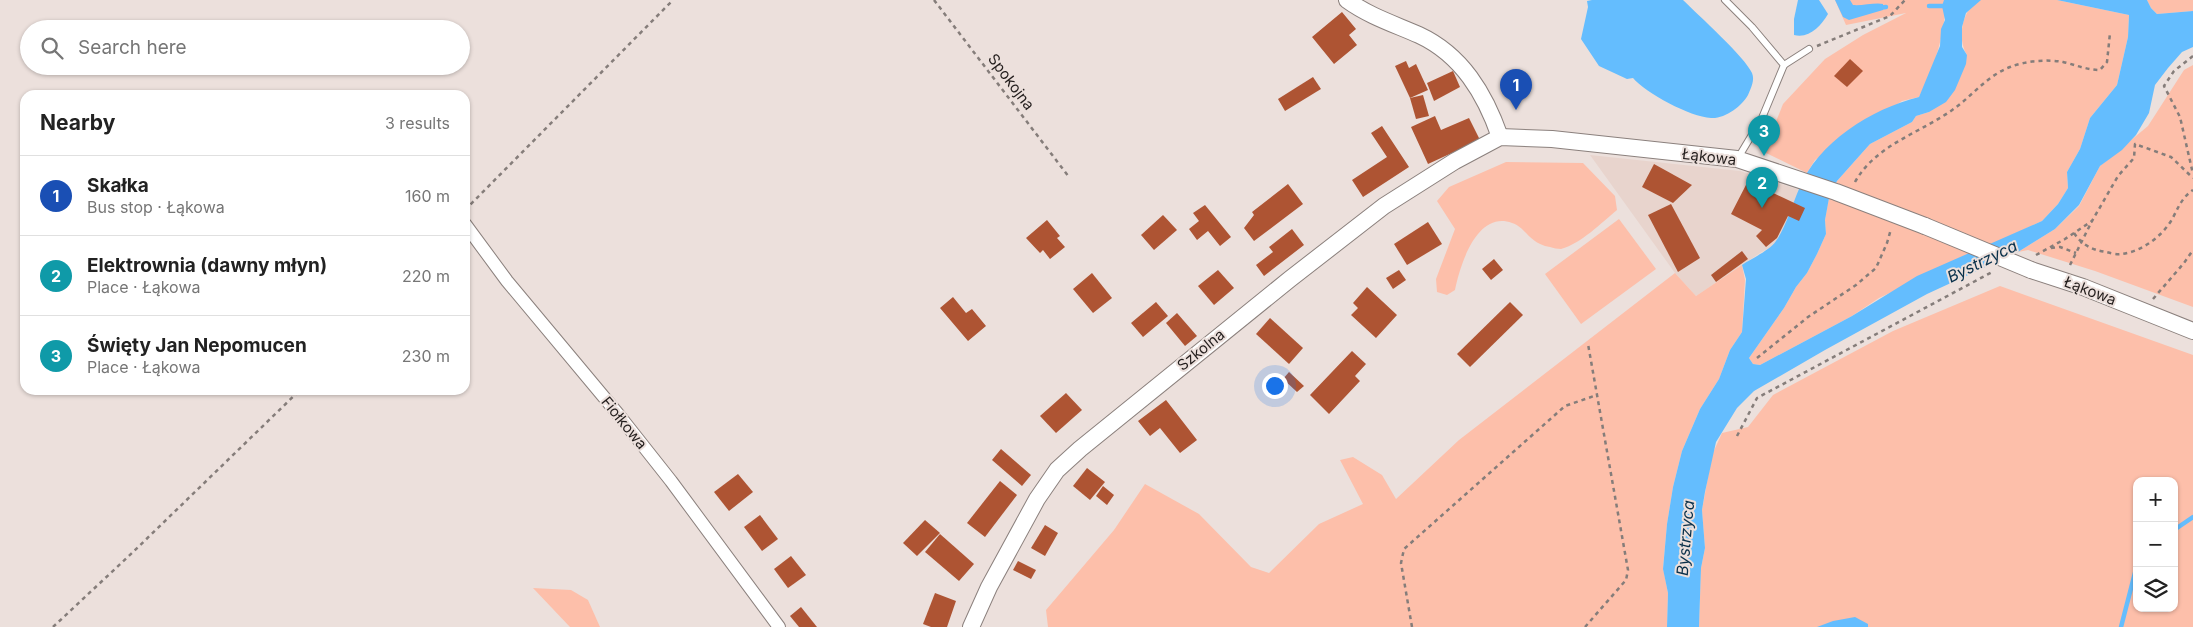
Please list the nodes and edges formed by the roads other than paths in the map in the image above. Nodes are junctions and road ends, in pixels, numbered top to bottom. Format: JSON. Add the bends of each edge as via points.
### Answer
{"nodes":[{"id":1,"x":1347,"y":0,"type":"edge"},
{"id":2,"x":1726,"y":0,"type":"edge"},
{"id":3,"x":1809,"y":50,"type":"road end"},
{"id":4,"x":1784,"y":64,"type":"junction"},
{"id":5,"x":1500,"y":137,"type":"junction"},
{"id":6,"x":1737,"y":159,"type":"junction"},
{"id":7,"x":470,"y":231,"type":"edge"},
{"id":8,"x":2193,"y":331,"type":"edge"},
{"id":9,"x":779,"y":627,"type":"edge"},
{"id":10,"x":971,"y":627,"type":"edge"}],
"edges":[{"from":1,"to":5,"type":"street","via":[[1420,36],[1451,56],[1485,99]]},
{"from":2,"to":4,"type":"lane"},
{"from":3,"to":4,"type":"lane"},
{"from":4,"to":6,"type":"lane","via":[[1762,118]]},
{"from":5,"to":6,"type":"street","name":"Łąkowa","via":[[1552,139]]},
{"from":5,"to":10,"type":"street","name":"Szkolna","via":[[1384,206],[1057,470],[1037,499]]},
{"from":6,"to":8,"type":"street","name":"Łąkowa","bridge":true,"via":[[2031,263],[2061,280]]},
{"from":7,"to":9,"type":"street","name":"Fiołkowa","via":[[618,414]]}]}
